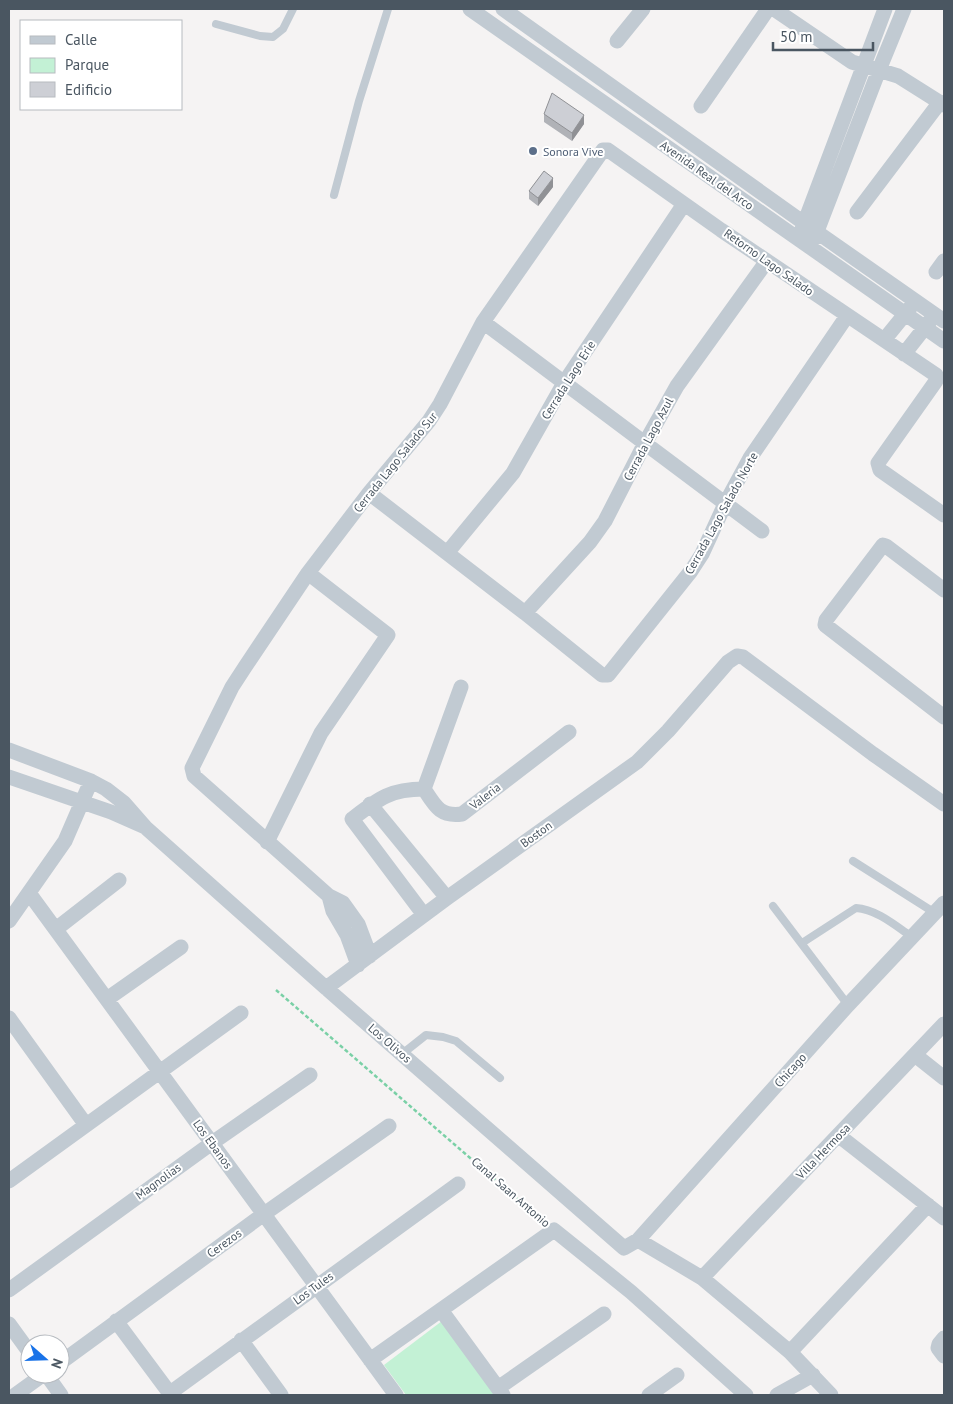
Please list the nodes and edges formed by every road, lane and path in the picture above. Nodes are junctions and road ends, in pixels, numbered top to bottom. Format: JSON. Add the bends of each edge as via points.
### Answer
{"nodes":[{"id":1,"x":293,"y":9,"type":"edge"},
{"id":2,"x":388,"y":9,"type":"edge"},
{"id":3,"x":470,"y":9,"type":"edge"},
{"id":4,"x":503,"y":9,"type":"edge"},
{"id":5,"x":643,"y":9,"type":"edge"},
{"id":6,"x":768,"y":9,"type":"edge"},
{"id":7,"x":774,"y":9,"type":"edge"},
{"id":8,"x":885,"y":9,"type":"edge"},
{"id":9,"x":904,"y":9,"type":"edge"},
{"id":10,"x":216,"y":24,"type":"dead end"},
{"id":11,"x":543,"y":37,"type":"junction"},
{"id":12,"x":617,"y":41,"type":"dead end"},
{"id":13,"x":532,"y":52,"type":"junction"},
{"id":14,"x":864,"y":66,"type":"junction"},
{"id":15,"x":879,"y":70,"type":"junction"},
{"id":16,"x":942,"y":104,"type":"edge"},
{"id":17,"x":701,"y":106,"type":"dead end"},
{"id":18,"x":603,"y":150,"type":"joint"},
{"id":19,"x":334,"y":195,"type":"dead end"},
{"id":20,"x":684,"y":204,"type":"junction"},
{"id":21,"x":857,"y":212,"type":"dead end"},
{"id":22,"x":804,"y":223,"type":"junction"},
{"id":23,"x":816,"y":232,"type":"junction"},
{"id":24,"x":798,"y":240,"type":"junction"},
{"id":25,"x":811,"y":248,"type":"junction"},
{"id":26,"x":766,"y":261,"type":"junction"},
{"id":27,"x":916,"y":301,"type":"junction"},
{"id":28,"x":905,"y":314,"type":"junction"},
{"id":29,"x":847,"y":316,"type":"junction"},
{"id":30,"x":940,"y":318,"type":"edge"},
{"id":31,"x":483,"y":322,"type":"junction"},
{"id":32,"x":925,"y":328,"type":"junction"},
{"id":33,"x":884,"y":340,"type":"junction"},
{"id":34,"x":944,"y":341,"type":"edge"},
{"id":35,"x":904,"y":354,"type":"junction"},
{"id":36,"x":564,"y":383,"type":"junction"},
{"id":37,"x":645,"y":443,"type":"junction"},
{"id":38,"x":369,"y":493,"type":"junction"},
{"id":39,"x":725,"y":504,"type":"junction"},
{"id":40,"x":944,"y":515,"type":"edge"},
{"id":41,"x":762,"y":531,"type":"dead end"},
{"id":42,"x":447,"y":553,"type":"junction"},
{"id":43,"x":308,"y":573,"type":"junction"},
{"id":44,"x":944,"y":590,"type":"edge"},
{"id":45,"x":525,"y":613,"type":"junction"},
{"id":46,"x":461,"y":687,"type":"dead end"},
{"id":47,"x":944,"y":717,"type":"edge"},
{"id":48,"x":569,"y":732,"type":"dead end"},
{"id":49,"x":9,"y":750,"type":"edge"},
{"id":50,"x":9,"y":776,"type":"edge"},
{"id":51,"x":91,"y":781,"type":"junction"},
{"id":52,"x":424,"y":789,"type":"junction"},
{"id":53,"x":82,"y":802,"type":"junction"},
{"id":54,"x":370,"y":804,"type":"junction"},
{"id":55,"x":944,"y":804,"type":"edge"},
{"id":56,"x":145,"y":826,"type":"junction"},
{"id":57,"x":267,"y":842,"type":"junction"},
{"id":58,"x":853,"y":861,"type":"dead end"},
{"id":59,"x":119,"y":880,"type":"dead end"},
{"id":60,"x":30,"y":892,"type":"junction"},
{"id":61,"x":329,"y":896,"type":"junction"},
{"id":62,"x":447,"y":898,"type":"junction"},
{"id":63,"x":773,"y":906,"type":"dead end"},
{"id":64,"x":940,"y":908,"type":"edge"},
{"id":65,"x":424,"y":915,"type":"junction"},
{"id":66,"x":9,"y":922,"type":"edge"},
{"id":67,"x":56,"y":929,"type":"junction"},
{"id":68,"x":912,"y":937,"type":"junction"},
{"id":69,"x":802,"y":943,"type":"junction"},
{"id":70,"x":181,"y":947,"type":"dead end"},
{"id":71,"x":370,"y":956,"type":"junction"},
{"id":72,"x":358,"y":965,"type":"junction"},
{"id":73,"x":326,"y":988,"type":"junction"},
{"id":74,"x":276,"y":990,"type":"dead end"},
{"id":75,"x":107,"y":999,"type":"junction"},
{"id":76,"x":848,"y":1005,"type":"junction"},
{"id":77,"x":241,"y":1013,"type":"dead end"},
{"id":78,"x":9,"y":1018,"type":"edge"},
{"id":79,"x":944,"y":1024,"type":"edge"},
{"id":80,"x":402,"y":1054,"type":"junction"},
{"id":81,"x":915,"y":1055,"type":"junction"},
{"id":82,"x":160,"y":1072,"type":"junction"},
{"id":83,"x":310,"y":1074,"type":"dead end"},
{"id":84,"x":500,"y":1078,"type":"dead end"},
{"id":85,"x":944,"y":1078,"type":"edge"},
{"id":86,"x":86,"y":1125,"type":"junction"},
{"id":87,"x":389,"y":1126,"type":"dead end"},
{"id":88,"x":838,"y":1135,"type":"junction"},
{"id":89,"x":212,"y":1142,"type":"junction"},
{"id":90,"x":10,"y":1176,"type":"edge"},
{"id":91,"x":458,"y":1184,"type":"dead end"},
{"id":92,"x":928,"y":1205,"type":"junction"},
{"id":93,"x":264,"y":1214,"type":"junction"},
{"id":94,"x":944,"y":1218,"type":"edge"},
{"id":95,"x":554,"y":1230,"type":"junction"},
{"id":96,"x":638,"y":1240,"type":"junction"},
{"id":97,"x":702,"y":1278,"type":"junction"},
{"id":98,"x":316,"y":1286,"type":"junction"},
{"id":99,"x":9,"y":1290,"type":"edge"},
{"id":100,"x":441,"y":1310,"type":"junction"},
{"id":101,"x":604,"y":1314,"type":"dead end"},
{"id":102,"x":116,"y":1321,"type":"junction"},
{"id":103,"x":9,"y":1324,"type":"edge"},
{"id":104,"x":944,"y":1338,"type":"edge"},
{"id":105,"x":20,"y":1339,"type":"edge"},
{"id":106,"x":242,"y":1340,"type":"junction"},
{"id":107,"x":790,"y":1352,"type":"junction"},
{"id":108,"x":70,"y":1355,"type":"edge"},
{"id":109,"x":944,"y":1356,"type":"edge"},
{"id":110,"x":370,"y":1360,"type":"junction"},
{"id":111,"x":677,"y":1375,"type":"dead end"},
{"id":112,"x":813,"y":1376,"type":"junction"},
{"id":113,"x":31,"y":1384,"type":"edge"},
{"id":114,"x":53,"y":1384,"type":"edge"},
{"id":115,"x":500,"y":1392,"type":"edge"},
{"id":116,"x":171,"y":1394,"type":"edge"},
{"id":117,"x":15,"y":1395,"type":"edge"},
{"id":118,"x":61,"y":1395,"type":"edge"},
{"id":119,"x":281,"y":1395,"type":"edge"},
{"id":120,"x":396,"y":1395,"type":"edge"},
{"id":121,"x":650,"y":1395,"type":"edge"},
{"id":122,"x":746,"y":1395,"type":"edge"},
{"id":123,"x":777,"y":1395,"type":"edge"},
{"id":124,"x":831,"y":1395,"type":"edge"}],
"edges":[{"from":1,"to":10,"type":"lane","via":[[283,29],[273,37]]},
{"from":2,"to":19,"type":"lane"},
{"from":3,"to":13,"type":"street","name":"Avenida Real del Arco"},
{"from":4,"to":11,"type":"street","name":"Avenida Real del Arco"},
{"from":5,"to":12,"type":"street"},
{"from":6,"to":17,"type":"street"},
{"from":7,"to":14,"type":"street","via":[[844,58]]},
{"from":8,"to":14,"type":"street"},
{"from":9,"to":15,"type":"street"},
{"from":11,"to":13,"type":"street"},
{"from":11,"to":22,"type":"street","name":"Avenida Real del Arco"},
{"from":13,"to":24,"type":"street","name":"Avenida Real del Arco"},
{"from":14,"to":15,"type":"street"},
{"from":14,"to":22,"type":"street"},
{"from":15,"to":16,"type":"street","via":[[898,76]]},
{"from":15,"to":23,"type":"street"},
{"from":16,"to":21,"type":"street"},
{"from":18,"to":20,"type":"street","name":"Retorno Lago Salado","via":[[608,150]]},
{"from":18,"to":31,"type":"street","name":"Cerrada Lago Salado Sur"},
{"from":20,"to":26,"type":"street","name":"Retorno Lago Salado"},
{"from":20,"to":36,"type":"street","name":"Cerrada Lago Erie"},
{"from":22,"to":23,"type":"street","name":"Avenida Real del Arco"},
{"from":22,"to":24,"type":"street"},
{"from":23,"to":25,"type":"street"},
{"from":23,"to":27,"type":"street","name":"Avenida Real del Arco"},
{"from":24,"to":25,"type":"street","name":"Avenida Real del Arco"},
{"from":25,"to":28,"type":"street","name":"Avenida Real del Arco"},
{"from":26,"to":29,"type":"street","name":"Retorno Lago Salado"},
{"from":26,"to":37,"type":"street","name":"Cerrada Lago Azul","via":[[677,386]]},
{"from":27,"to":28,"type":"street"},
{"from":27,"to":30,"type":"street","name":"Avenida Real del Arco"},
{"from":28,"to":32,"type":"street","name":"Avenida Real del Arco"},
{"from":28,"to":33,"type":"street"},
{"from":29,"to":33,"type":"street","name":"Retorno Lago Salado"},
{"from":29,"to":39,"type":"street","name":"Cerrada Lago Salado Norte","via":[[750,458]]},
{"from":30,"to":32,"type":"street"},
{"from":31,"to":36,"type":"street"},
{"from":31,"to":38,"type":"street","name":"Cerrada Lago Salado Sur","via":[[429,421]]},
{"from":32,"to":34,"type":"street","name":"Avenida Real del Arco"},
{"from":32,"to":35,"type":"street"},
{"from":33,"to":35,"type":"street","name":"Retorno Lago Salado"},
{"from":35,"to":40,"type":"street","name":"Retorno Lago Salado","via":[[936,376],[936,381],[878,464],[880,470]]},
{"from":36,"to":37,"type":"street"},
{"from":36,"to":42,"type":"street","name":"Cerrada Lago Erie","via":[[513,472]]},
{"from":37,"to":39,"type":"street"},
{"from":37,"to":45,"type":"street","name":"Cerrada Lago Azul","via":[[605,521]]},
{"from":38,"to":42,"type":"street"},
{"from":38,"to":43,"type":"street","name":"Cerrada Lago Salado Sur"},
{"from":39,"to":41,"type":"street"},
{"from":39,"to":45,"type":"street","name":"Cerrada Lago Salado Norte","via":[[691,571],[610,674],[602,675]]},
{"from":42,"to":45,"type":"street"},
{"from":43,"to":57,"type":"street","name":"Cerrada Lago Salado Sur","via":[[232,687],[192,768],[194,776]]},
{"from":43,"to":57,"type":"street","via":[[388,635],[321,733]]},
{"from":44,"to":47,"type":"street","via":[[886,546],[881,546],[825,625]]},
{"from":46,"to":52,"type":"street"},
{"from":48,"to":52,"type":"street","name":"Valeria","via":[[462,814],[440,811]]},
{"from":49,"to":51,"type":"street"},
{"from":50,"to":53,"type":"street"},
{"from":51,"to":53,"type":"street"},
{"from":51,"to":56,"type":"street","via":[[124,803]]},
{"from":52,"to":54,"type":"street","via":[[389,793]]},
{"from":53,"to":56,"type":"street"},
{"from":53,"to":60,"type":"street","via":[[65,841]]},
{"from":54,"to":62,"type":"street"},
{"from":54,"to":65,"type":"street","via":[[352,818]]},
{"from":55,"to":62,"type":"street","name":"Boston","via":[[743,657],[733,657],[637,762]]},
{"from":56,"to":73,"type":"street","name":"Los Olivos"},
{"from":57,"to":61,"type":"street"},
{"from":58,"to":64,"type":"lane"},
{"from":59,"to":67,"type":"street"},
{"from":60,"to":66,"type":"street"},
{"from":60,"to":67,"type":"street","name":"Los Ebanos"},
{"from":61,"to":71,"type":"street","via":[[343,903],[355,919]]},
{"from":61,"to":72,"type":"street","via":[[332,912],[347,935]]},
{"from":62,"to":65,"type":"street","name":"Boston"},
{"from":63,"to":69,"type":"lane"},
{"from":64,"to":68,"type":"street","name":"Chicago"},
{"from":65,"to":71,"type":"street","name":"Boston"},
{"from":67,"to":75,"type":"street","name":"Los Ebanos"},
{"from":68,"to":69,"type":"lane","via":[[873,912],[856,908]]},
{"from":68,"to":76,"type":"street","name":"Chicago"},
{"from":69,"to":76,"type":"lane"},
{"from":70,"to":75,"type":"street"},
{"from":71,"to":72,"type":"street","name":"Boston"},
{"from":72,"to":73,"type":"street","name":"Boston"},
{"from":73,"to":80,"type":"street","name":"Los Olivos"},
{"from":74,"to":95,"type":"path","name":"Canal Saan Antonio"},
{"from":75,"to":82,"type":"street","name":"Los Ebanos"},
{"from":76,"to":96,"type":"street","name":"Chicago"},
{"from":77,"to":82,"type":"street"},
{"from":78,"to":86,"type":"street"},
{"from":79,"to":81,"type":"street","name":"Villa Hermosa"},
{"from":80,"to":84,"type":"lane","via":[[426,1035],[443,1036],[456,1041]]},
{"from":80,"to":96,"type":"street","name":"Los Olivos","via":[[621,1246],[626,1248]]},
{"from":81,"to":85,"type":"street"},
{"from":81,"to":88,"type":"street","name":"Villa Hermosa"},
{"from":82,"to":86,"type":"street"},
{"from":82,"to":89,"type":"street","name":"Los Ebanos"},
{"from":83,"to":89,"type":"street","name":"Magnolias"},
{"from":86,"to":90,"type":"street"},
{"from":87,"to":93,"type":"street","name":"Cerezos"},
{"from":88,"to":92,"type":"street"},
{"from":88,"to":97,"type":"street","name":"Villa Hermosa"},
{"from":89,"to":93,"type":"street","name":"Los Ebanos"},
{"from":89,"to":99,"type":"street","name":"Magnolias"},
{"from":91,"to":98,"type":"street","name":"Los Tules"},
{"from":92,"to":94,"type":"street"},
{"from":92,"to":107,"type":"street"},
{"from":93,"to":98,"type":"street","name":"Los Ebanos"},
{"from":93,"to":102,"type":"street","name":"Cerezos"},
{"from":95,"to":100,"type":"street"},
{"from":95,"to":122,"type":"street","name":"Canal Saan Antonio","via":[[631,1292]]},
{"from":96,"to":97,"type":"street"},
{"from":97,"to":107,"type":"street"},
{"from":98,"to":106,"type":"street","name":"Los Tules"},
{"from":98,"to":110,"type":"street","name":"Los Ebanos"},
{"from":100,"to":110,"type":"street"},
{"from":100,"to":115,"type":"street"},
{"from":101,"to":115,"type":"street"},
{"from":102,"to":108,"type":"street","name":"Cerezos"},
{"from":102,"to":116,"type":"street"},
{"from":103,"to":105,"type":"street"},
{"from":104,"to":109,"type":"street","via":[[938,1348]]},
{"from":106,"to":116,"type":"street","name":"Los Tules"},
{"from":106,"to":119,"type":"street"},
{"from":107,"to":112,"type":"street"},
{"from":110,"to":120,"type":"street","name":"Los Ebanos"},
{"from":111,"to":121,"type":"street"},
{"from":112,"to":123,"type":"street"},
{"from":112,"to":124,"type":"street"},
{"from":113,"to":117,"type":"street"},
{"from":114,"to":118,"type":"street"}]}
